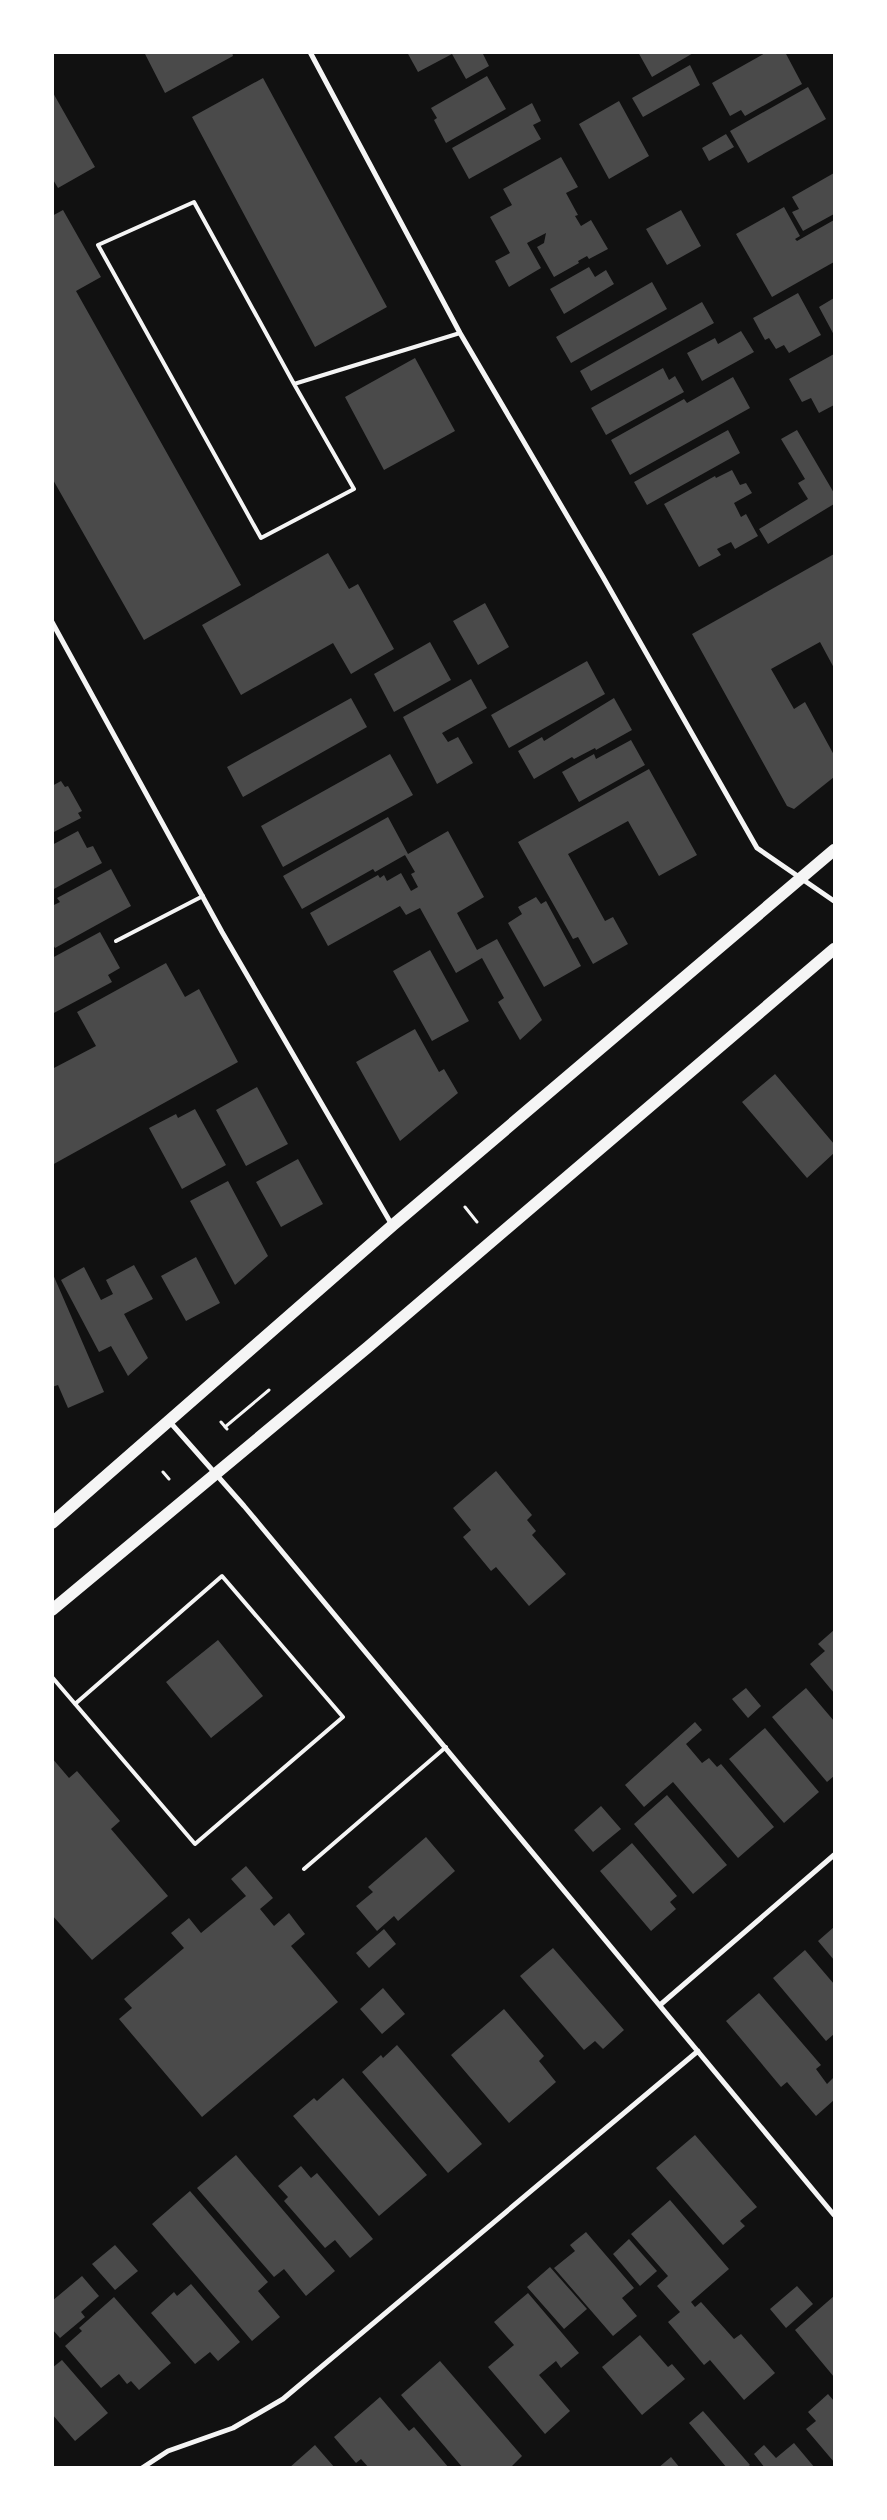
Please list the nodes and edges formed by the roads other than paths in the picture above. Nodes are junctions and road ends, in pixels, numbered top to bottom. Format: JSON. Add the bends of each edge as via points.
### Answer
{"nodes":[{"id":1,"x":310,"y":52,"type":"edge"},
{"id":2,"x":460,"y":333,"type":"junction"},
{"id":3,"x":294,"y":384,"type":"junction"},
{"id":4,"x":52,"y":622,"type":"edge"},
{"id":5,"x":834,"y":850,"type":"edge"},
{"id":6,"x":802,"y":878,"type":"junction"},
{"id":7,"x":203,"y":896,"type":"junction"},
{"id":8,"x":834,"y":901,"type":"edge"},
{"id":9,"x":116,"y":941,"type":"dead end"},
{"id":10,"x":834,"y":949,"type":"edge"},
{"id":11,"x":393,"y":1225,"type":"junction"},
{"id":12,"x":168,"y":1420,"type":"junction"},
{"id":13,"x":215,"y":1473,"type":"junction"},
{"id":14,"x":52,"y":1523,"type":"edge"},
{"id":15,"x":52,"y":1610,"type":"edge"},
{"id":16,"x":52,"y":1678,"type":"edge"},
{"id":17,"x":75,"y":1704,"type":"junction"},
{"id":18,"x":446,"y":1747,"type":"junction"},
{"id":19,"x":834,"y":1855,"type":"edge"},
{"id":20,"x":304,"y":1869,"type":"dead end"},
{"id":21,"x":660,"y":2005,"type":"junction"},
{"id":22,"x":698,"y":2051,"type":"junction"},
{"id":23,"x":834,"y":2215,"type":"edge"},
{"id":24,"x":142,"y":2468,"type":"edge"}],
"edges":[{"from":1,"to":2,"type":"street"},
{"from":2,"to":3,"type":"lane"},
{"from":2,"to":6,"type":"street","via":[[757,848]]},
{"from":3,"to":3,"type":"lane","via":[[194,202],[98,246],[261,538],[354,489]]},
{"from":4,"to":7,"type":"street"},
{"from":5,"to":6,"type":"main road"},
{"from":6,"to":8,"type":"street"},
{"from":6,"to":11,"type":"main road"},
{"from":7,"to":9,"type":"lane"},
{"from":7,"to":11,"type":"street"},
{"from":10,"to":13,"type":"main road","via":[[368,1347]]},
{"from":11,"to":12,"type":"main road"},
{"from":12,"to":13,"type":"street"},
{"from":12,"to":14,"type":"main road"},
{"from":13,"to":15,"type":"main road"},
{"from":13,"to":18,"type":"street"},
{"from":16,"to":17,"type":"lane"},
{"from":17,"to":17,"type":"lane","via":[[195,1844],[343,1717],[222,1576]]},
{"from":18,"to":20,"type":"lane"},
{"from":18,"to":21,"type":"street"},
{"from":19,"to":21,"type":"street"},
{"from":21,"to":22,"type":"street"},
{"from":22,"to":23,"type":"street"},
{"from":22,"to":24,"type":"street","via":[[283,2399],[233,2428],[168,2451]]}]}
